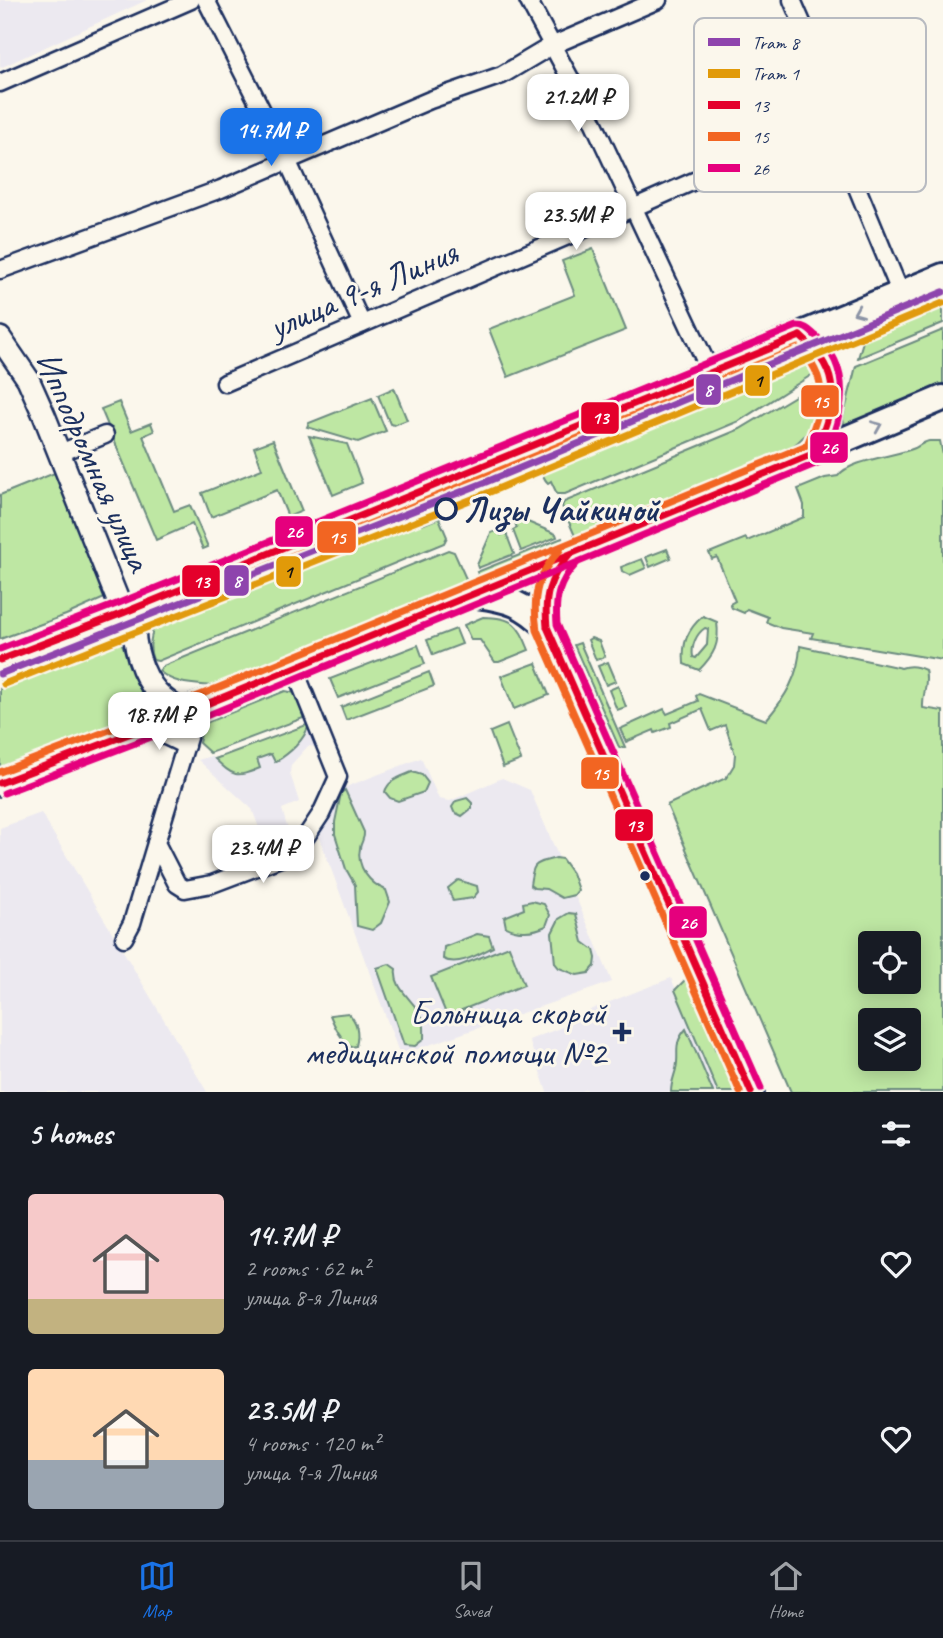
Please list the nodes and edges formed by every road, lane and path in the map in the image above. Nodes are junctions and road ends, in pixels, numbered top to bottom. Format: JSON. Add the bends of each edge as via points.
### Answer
{"nodes":[{"id":1,"x":191,"y":0,"type":"edge"},
{"id":2,"x":206,"y":0,"type":"edge"},
{"id":3,"x":528,"y":0,"type":"edge"},
{"id":4,"x":658,"y":0,"type":"edge"},
{"id":5,"x":792,"y":0,"type":"edge"},
{"id":6,"x":800,"y":18,"type":"edge"},
{"id":7,"x":551,"y":46,"type":"junction"},
{"id":8,"x":0,"y":83,"type":"edge"},
{"id":9,"x":287,"y":160,"type":"junction"},
{"id":10,"x":694,"y":182,"type":"edge"},
{"id":11,"x":859,"y":192,"type":"edge"},
{"id":12,"x":633,"y":208,"type":"junction"},
{"id":13,"x":0,"y":270,"type":"edge"},
{"id":14,"x":943,"y":276,"type":"edge"},
{"id":15,"x":901,"y":294,"type":"junction"},
{"id":16,"x":362,"y":324,"type":"junction"},
{"id":17,"x":800,"y":336,"type":"junction"},
{"id":18,"x":0,"y":338,"type":"edge"},
{"id":19,"x":710,"y":373,"type":"junction"},
{"id":20,"x":225,"y":383,"type":"dead end"},
{"id":21,"x":943,"y":398,"type":"edge"},
{"id":22,"x":105,"y":435,"type":"dead end"},
{"id":23,"x":60,"y":453,"type":"junction"},
{"id":24,"x":815,"y":453,"type":"junction"},
{"id":25,"x":568,"y":557,"type":"junction"},
{"id":26,"x":475,"y":595,"type":"junction"},
{"id":27,"x":152,"y":601,"type":"junction"},
{"id":28,"x":123,"y":613,"type":"junction"},
{"id":29,"x":547,"y":626,"type":"junction"},
{"id":30,"x":0,"y":660,"type":"edge"},
{"id":31,"x":294,"y":668,"type":"junction"},
{"id":32,"x":191,"y":710,"type":"junction"},
{"id":33,"x":147,"y":727,"type":"junction"},
{"id":34,"x":186,"y":746,"type":"junction"},
{"id":35,"x":0,"y":783,"type":"edge"},
{"id":36,"x":156,"y":842,"type":"junction"},
{"id":37,"x":124,"y":938,"type":"dead end"},
{"id":38,"x":751,"y":1092,"type":"edge"}],
"edges":[{"from":1,"to":8,"type":"street"},
{"from":2,"to":9,"type":"street"},
{"from":3,"to":7,"type":"street"},
{"from":4,"to":7,"type":"street"},
{"from":5,"to":6,"type":"street"},
{"from":7,"to":9,"type":"street","via":[[502,75]]},
{"from":7,"to":12,"type":"street","via":[[592,119]]},
{"from":9,"to":13,"type":"street"},
{"from":9,"to":16,"type":"street"},
{"from":10,"to":12,"type":"street","name":"улица 9-я Линия"},
{"from":11,"to":15,"type":"street"},
{"from":12,"to":16,"type":"street","name":"улица 9-я Линия"},
{"from":12,"to":19,"type":"street"},
{"from":14,"to":15,"type":"main road"},
{"from":15,"to":17,"type":"main road","one_way":true},
{"from":16,"to":20,"type":"street","name":"улица 9-я Линия"},
{"from":17,"to":19,"type":"main road"},
{"from":17,"to":24,"type":"main road","via":[[826,363],[834,392]]},
{"from":18,"to":23,"type":"main road","name":"Ипподромная улица","via":[[28,379]]},
{"from":19,"to":27,"type":"main road"},
{"from":24,"to":21,"type":"main road","one_way":true},
{"from":22,"to":23,"type":"street"},
{"from":23,"to":28,"type":"main road","name":"Ипподромная улица"},
{"from":24,"to":25,"type":"main road"},
{"from":25,"to":26,"type":"main road"},
{"from":25,"to":29,"type":"main road","via":[[547,585]]},
{"from":26,"to":29,"type":"main road","via":[[513,601]]},
{"from":26,"to":31,"type":"main road"},
{"from":27,"to":28,"type":"main road"},
{"from":27,"to":32,"type":"main road","via":[[135,622],[137,649],[154,689],[167,702]]},
{"from":28,"to":30,"type":"main road"},
{"from":29,"to":38,"type":"main road"},
{"from":31,"to":32,"type":"main road"},
{"from":31,"to":36,"type":"street","via":[[338,777],[307,835],[288,855],[197,888],[177,884]]},
{"from":32,"to":33,"type":"main road"},
{"from":32,"to":34,"type":"street"},
{"from":33,"to":34,"type":"street"},
{"from":33,"to":35,"type":"main road"},
{"from":34,"to":36,"type":"street"},
{"from":36,"to":37,"type":"street"}]}
